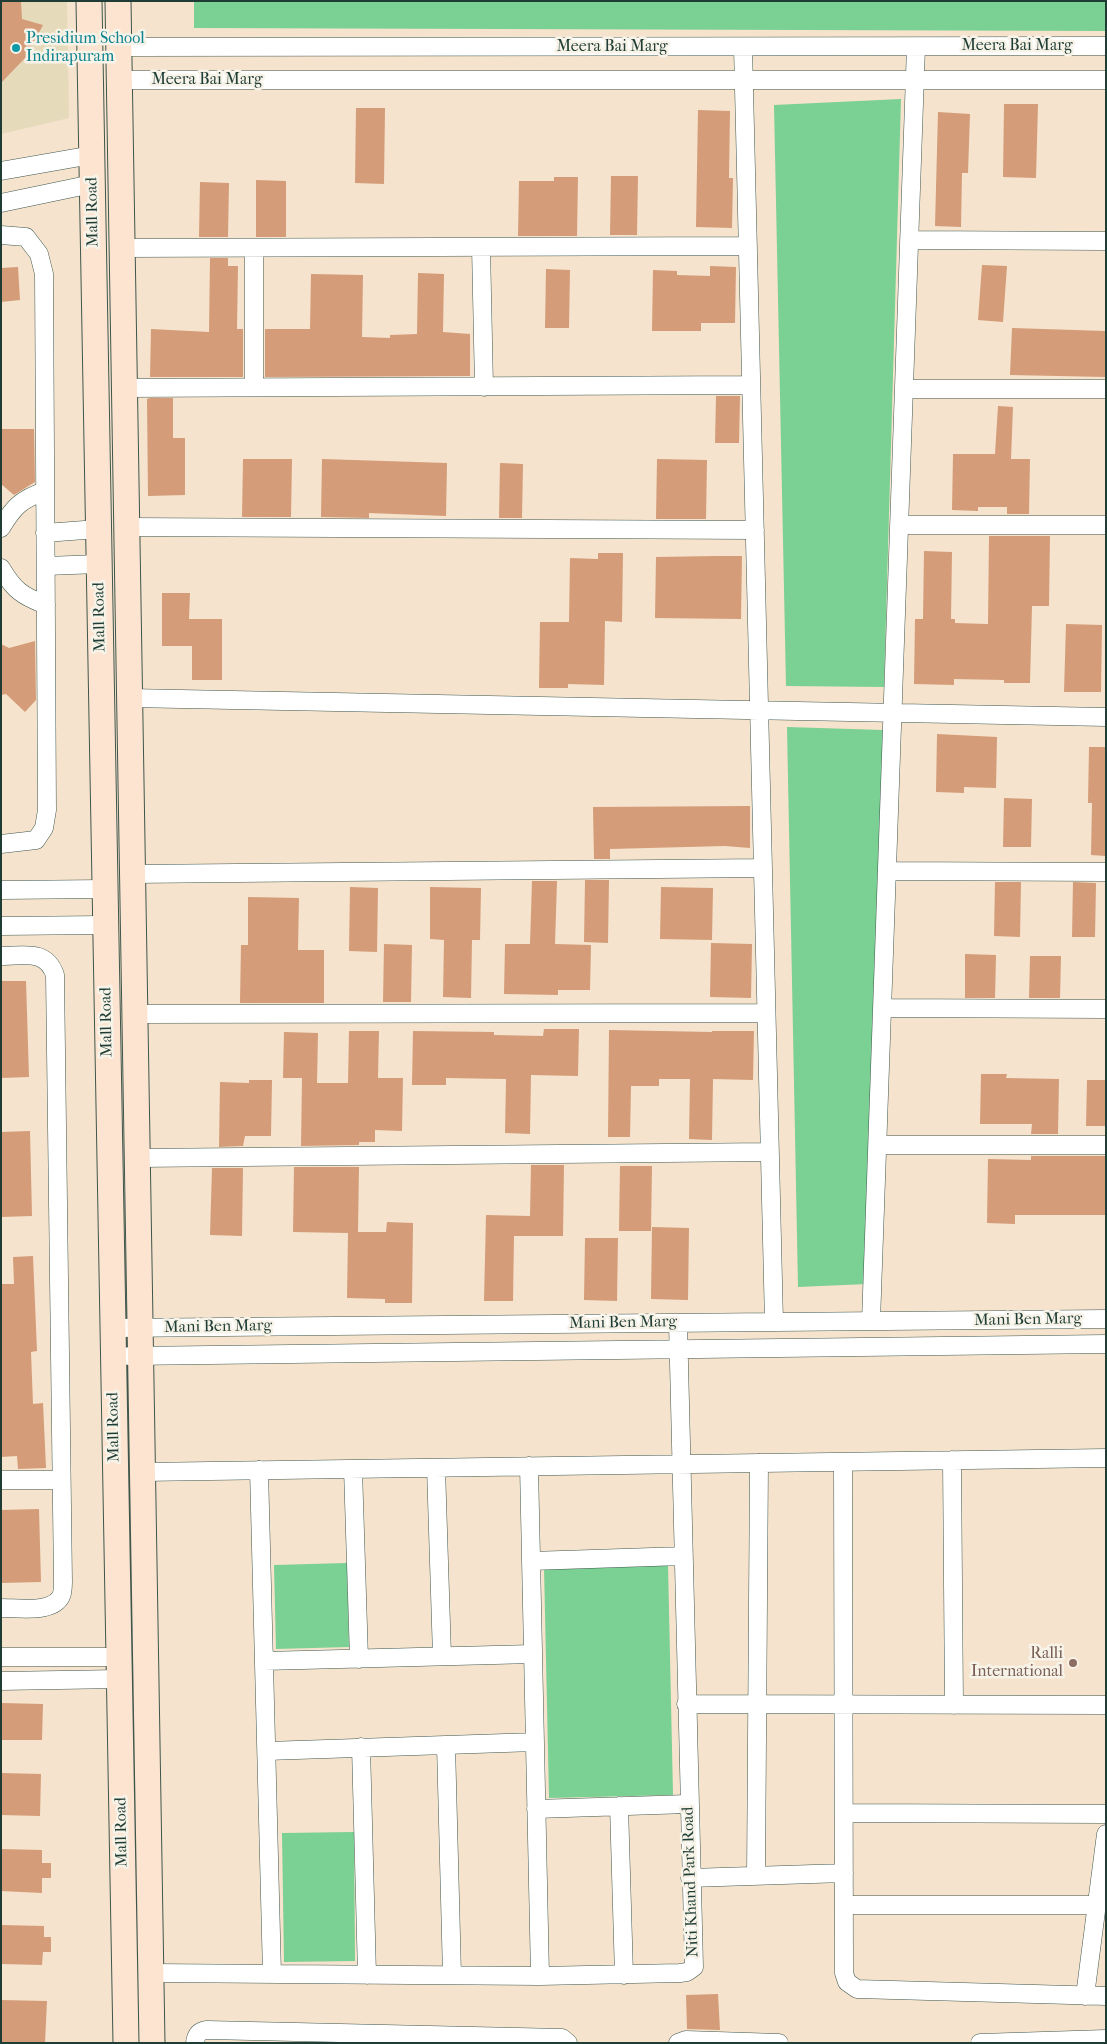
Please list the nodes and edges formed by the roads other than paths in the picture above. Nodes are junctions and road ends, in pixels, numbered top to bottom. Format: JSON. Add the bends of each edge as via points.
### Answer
{"nodes":[{"id":1,"x":89,"y":1,"type":"edge"},
{"id":2,"x":118,"y":1,"type":"edge"},
{"id":3,"x":1106,"y":46,"type":"edge"},
{"id":4,"x":119,"y":47,"type":"junction"},
{"id":5,"x":743,"y":47,"type":"junction"},
{"id":6,"x":916,"y":47,"type":"junction"},
{"id":7,"x":119,"y":80,"type":"junction"},
{"id":8,"x":744,"y":80,"type":"junction"},
{"id":9,"x":915,"y":80,"type":"junction"},
{"id":10,"x":1106,"y":80,"type":"edge"},
{"id":11,"x":92,"y":155,"type":"junction"},
{"id":12,"x":1,"y":171,"type":"edge"},
{"id":13,"x":92,"y":184,"type":"junction"},
{"id":14,"x":1,"y":203,"type":"edge"},
{"id":15,"x":1,"y":235,"type":"edge"},
{"id":16,"x":909,"y":240,"type":"junction"},
{"id":17,"x":1106,"y":241,"type":"edge"},
{"id":18,"x":748,"y":246,"type":"junction"},
{"id":19,"x":481,"y":247,"type":"junction"},
{"id":20,"x":122,"y":248,"type":"junction"},
{"id":21,"x":254,"y":248,"type":"junction"},
{"id":22,"x":751,"y":385,"type":"junction"},
{"id":23,"x":484,"y":386,"type":"junction"},
{"id":24,"x":124,"y":388,"type":"junction"},
{"id":25,"x":254,"y":388,"type":"junction"},
{"id":26,"x":904,"y":389,"type":"junction"},
{"id":27,"x":1106,"y":389,"type":"edge"},
{"id":28,"x":45,"y":491,"type":"junction"},
{"id":29,"x":1106,"y":524,"type":"edge"},
{"id":30,"x":899,"y":525,"type":"junction"},
{"id":31,"x":126,"y":527,"type":"junction"},
{"id":32,"x":1,"y":528,"type":"edge"},
{"id":33,"x":98,"y":529,"type":"junction"},
{"id":34,"x":755,"y":530,"type":"junction"},
{"id":35,"x":45,"y":533,"type":"junction"},
{"id":36,"x":99,"y":564,"type":"junction"},
{"id":37,"x":46,"y":566,"type":"junction"},
{"id":38,"x":1,"y":568,"type":"edge"},
{"id":39,"x":46,"y":605,"type":"junction"},
{"id":40,"x":130,"y":698,"type":"junction"},
{"id":41,"x":759,"y":711,"type":"junction"},
{"id":42,"x":892,"y":713,"type":"junction"},
{"id":43,"x":1106,"y":717,"type":"edge"},
{"id":44,"x":1,"y":844,"type":"edge"},
{"id":45,"x":763,"y":868,"type":"junction"},
{"id":46,"x":887,"y":871,"type":"junction"},
{"id":47,"x":1106,"y":872,"type":"edge"},
{"id":48,"x":132,"y":874,"type":"junction"},
{"id":49,"x":104,"y":889,"type":"junction"},
{"id":50,"x":1,"y":890,"type":"edge"},
{"id":51,"x":105,"y":925,"type":"junction"},
{"id":52,"x":1,"y":926,"type":"edge"},
{"id":53,"x":1,"y":956,"type":"edge"},
{"id":54,"x":882,"y":1008,"type":"junction"},
{"id":55,"x":1106,"y":1009,"type":"edge"},
{"id":56,"x":135,"y":1014,"type":"junction"},
{"id":57,"x":766,"y":1014,"type":"junction"},
{"id":58,"x":878,"y":1145,"type":"junction"},
{"id":59,"x":1106,"y":1145,"type":"edge"},
{"id":60,"x":770,"y":1152,"type":"junction"},
{"id":61,"x":137,"y":1158,"type":"junction"},
{"id":62,"x":1106,"y":1319,"type":"edge"},
{"id":63,"x":871,"y":1321,"type":"junction"},
{"id":64,"x":774,"y":1322,"type":"junction"},
{"id":65,"x":678,"y":1323,"type":"junction"},
{"id":66,"x":112,"y":1328,"type":"junction"},
{"id":67,"x":140,"y":1328,"type":"junction"},
{"id":68,"x":1106,"y":1344,"type":"edge"},
{"id":69,"x":679,"y":1349,"type":"junction"},
{"id":70,"x":113,"y":1356,"type":"junction"},
{"id":71,"x":140,"y":1356,"type":"junction"},
{"id":72,"x":1106,"y":1458,"type":"edge"},
{"id":73,"x":952,"y":1460,"type":"junction"},
{"id":74,"x":843,"y":1462,"type":"junction"},
{"id":75,"x":758,"y":1463,"type":"junction"},
{"id":76,"x":681,"y":1464,"type":"junction"},
{"id":77,"x":529,"y":1466,"type":"junction"},
{"id":78,"x":436,"y":1468,"type":"junction"},
{"id":79,"x":353,"y":1469,"type":"junction"},
{"id":80,"x":259,"y":1470,"type":"junction"},
{"id":81,"x":142,"y":1472,"type":"junction"},
{"id":82,"x":1,"y":1480,"type":"edge"},
{"id":83,"x":61,"y":1480,"type":"junction"},
{"id":84,"x":683,"y":1556,"type":"junction"},
{"id":85,"x":531,"y":1561,"type":"junction"},
{"id":86,"x":1,"y":1608,"type":"edge"},
{"id":87,"x":533,"y":1654,"type":"junction"},
{"id":88,"x":442,"y":1656,"type":"junction"},
{"id":89,"x":1,"y":1657,"type":"edge"},
{"id":90,"x":359,"y":1659,"type":"junction"},
{"id":91,"x":264,"y":1661,"type":"junction"},
{"id":92,"x":119,"y":1668,"type":"junction"},
{"id":93,"x":1,"y":1681,"type":"edge"},
{"id":94,"x":686,"y":1704,"type":"junction"},
{"id":95,"x":757,"y":1704,"type":"junction"},
{"id":96,"x":844,"y":1704,"type":"junction"},
{"id":97,"x":954,"y":1704,"type":"junction"},
{"id":98,"x":1106,"y":1704,"type":"edge"},
{"id":99,"x":535,"y":1742,"type":"junction"},
{"id":100,"x":446,"y":1745,"type":"junction"},
{"id":101,"x":361,"y":1747,"type":"junction"},
{"id":102,"x":266,"y":1751,"type":"junction"},
{"id":103,"x":688,"y":1804,"type":"junction"},
{"id":104,"x":619,"y":1806,"type":"junction"},
{"id":105,"x":536,"y":1809,"type":"junction"},
{"id":106,"x":844,"y":1813,"type":"junction"},
{"id":107,"x":1106,"y":1814,"type":"edge"},
{"id":108,"x":1106,"y":1834,"type":"edge"},
{"id":109,"x":844,"y":1873,"type":"junction"},
{"id":110,"x":756,"y":1876,"type":"junction"},
{"id":111,"x":690,"y":1878,"type":"junction"},
{"id":112,"x":844,"y":1905,"type":"junction"},
{"id":113,"x":1097,"y":1905,"type":"junction"},
{"id":114,"x":151,"y":1972,"type":"junction"},
{"id":115,"x":272,"y":1974,"type":"junction"},
{"id":116,"x":624,"y":1974,"type":"junction"},
{"id":117,"x":367,"y":1975,"type":"junction"},
{"id":118,"x":452,"y":1976,"type":"junction"},
{"id":119,"x":540,"y":1976,"type":"junction"},
{"id":120,"x":1085,"y":1996,"type":"junction"},
{"id":121,"x":1106,"y":1996,"type":"edge"},
{"id":122,"x":288,"y":2037,"type":"edge"},
{"id":123,"x":1106,"y":2039,"type":"edge"},
{"id":124,"x":126,"y":2043,"type":"edge"},
{"id":125,"x":152,"y":2043,"type":"edge"},
{"id":126,"x":195,"y":2043,"type":"edge"},
{"id":127,"x":568,"y":2043,"type":"edge"},
{"id":128,"x":678,"y":2043,"type":"edge"},
{"id":129,"x":779,"y":2043,"type":"edge"},
{"id":130,"x":980,"y":2043,"type":"edge"}],
"edges":[{"from":1,"to":11,"type":"street","name":"Mall Road"},
{"from":2,"to":4,"type":"street","name":"Mall Road"},
{"from":3,"to":6,"type":"street","name":"Meera Bai Marg"},
{"from":4,"to":5,"type":"street","name":"Meera Bai Marg"},
{"from":4,"to":7,"type":"street","name":"Mall Road"},
{"from":5,"to":6,"type":"street","name":"Meera Bai Marg"},
{"from":5,"to":8,"type":"street"},
{"from":6,"to":9,"type":"street"},
{"from":7,"to":8,"type":"street","name":"Meera Bai Marg"},
{"from":7,"to":20,"type":"street","name":"Mall Road"},
{"from":8,"to":9,"type":"street","name":"Meera Bai Marg"},
{"from":8,"to":18,"type":"street"},
{"from":9,"to":10,"type":"street","name":"Meera Bai Marg"},
{"from":9,"to":16,"type":"street"},
{"from":11,"to":12,"type":"street"},
{"from":11,"to":13,"type":"street","name":"Mall Road"},
{"from":13,"to":14,"type":"street"},
{"from":13,"to":33,"type":"street","name":"Mall Road"},
{"from":15,"to":28,"type":"street","via":[[26,237],[39,254],[44,274]]},
{"from":16,"to":17,"type":"street"},
{"from":16,"to":26,"type":"street"},
{"from":18,"to":19,"type":"street"},
{"from":18,"to":22,"type":"street"},
{"from":19,"to":21,"type":"street"},
{"from":19,"to":23,"type":"street"},
{"from":20,"to":21,"type":"street"},
{"from":20,"to":24,"type":"street","name":"Mall Road"},
{"from":21,"to":25,"type":"street"},
{"from":22,"to":23,"type":"street"},
{"from":22,"to":34,"type":"street"},
{"from":23,"to":25,"type":"street"},
{"from":24,"to":25,"type":"street"},
{"from":24,"to":31,"type":"street","name":"Mall Road"},
{"from":26,"to":27,"type":"street"},
{"from":26,"to":30,"type":"street"},
{"from":28,"to":32,"type":"street","via":[[26,498],[11,511]]},
{"from":28,"to":35,"type":"street"},
{"from":29,"to":30,"type":"street"},
{"from":30,"to":42,"type":"street"},
{"from":31,"to":34,"type":"street"},
{"from":31,"to":40,"type":"street","name":"Mall Road"},
{"from":33,"to":35,"type":"street"},
{"from":33,"to":36,"type":"street","name":"Mall Road"},
{"from":34,"to":41,"type":"street"},
{"from":35,"to":37,"type":"street"},
{"from":36,"to":37,"type":"street"},
{"from":36,"to":49,"type":"street","name":"Mall Road"},
{"from":37,"to":39,"type":"street"},
{"from":38,"to":39,"type":"street","via":[[11,585],[26,598]]},
{"from":39,"to":44,"type":"street","via":[[47,810],[44,828],[36,840]]},
{"from":40,"to":41,"type":"street"},
{"from":40,"to":48,"type":"street","name":"Mall Road"},
{"from":41,"to":42,"type":"street"},
{"from":41,"to":45,"type":"street"},
{"from":42,"to":43,"type":"street"},
{"from":42,"to":46,"type":"street"},
{"from":45,"to":48,"type":"street"},
{"from":45,"to":57,"type":"street"},
{"from":46,"to":47,"type":"street"},
{"from":46,"to":54,"type":"street"},
{"from":48,"to":56,"type":"street","name":"Mall Road"},
{"from":49,"to":50,"type":"street"},
{"from":49,"to":51,"type":"street","name":"Mall Road"},
{"from":51,"to":52,"type":"street"},
{"from":51,"to":66,"type":"street","name":"Mall Road"},
{"from":53,"to":83,"type":"street","via":[[37,956],[52,966],[55,975]]},
{"from":54,"to":55,"type":"street"},
{"from":54,"to":58,"type":"street"},
{"from":56,"to":57,"type":"street"},
{"from":56,"to":61,"type":"street","name":"Mall Road"},
{"from":57,"to":60,"type":"street"},
{"from":58,"to":59,"type":"street"},
{"from":58,"to":63,"type":"street"},
{"from":60,"to":61,"type":"street"},
{"from":60,"to":64,"type":"street"},
{"from":61,"to":67,"type":"street","name":"Mall Road"},
{"from":62,"to":63,"type":"street","name":"Mani Ben Marg"},
{"from":63,"to":64,"type":"street","name":"Mani Ben Marg"},
{"from":64,"to":65,"type":"street","name":"Mani Ben Marg"},
{"from":65,"to":67,"type":"street","name":"Mani Ben Marg"},
{"from":65,"to":69,"type":"street","name":"Niti Khand Park Road"},
{"from":66,"to":67,"type":"street","name":"Mani Ben Marg"},
{"from":66,"to":70,"type":"street","name":"Mall Road"},
{"from":67,"to":71,"type":"street","name":"Mall Road"},
{"from":68,"to":69,"type":"street","name":"Mani Ben Marg"},
{"from":69,"to":71,"type":"street","name":"Mani Ben Marg"},
{"from":69,"to":76,"type":"street","name":"Niti Khand Park Road"},
{"from":70,"to":71,"type":"street","name":"Mani Ben Marg"},
{"from":70,"to":92,"type":"street","name":"Mall Road"},
{"from":71,"to":81,"type":"street","name":"Mall Road"},
{"from":72,"to":73,"type":"street"},
{"from":73,"to":74,"type":"street"},
{"from":73,"to":97,"type":"street"},
{"from":74,"to":75,"type":"street"},
{"from":74,"to":96,"type":"street"},
{"from":75,"to":76,"type":"street"},
{"from":75,"to":95,"type":"street"},
{"from":76,"to":77,"type":"street"},
{"from":76,"to":84,"type":"street","name":"Niti Khand Park Road"},
{"from":77,"to":78,"type":"street"},
{"from":77,"to":85,"type":"street"},
{"from":78,"to":79,"type":"street"},
{"from":78,"to":88,"type":"street"},
{"from":79,"to":80,"type":"street"},
{"from":79,"to":90,"type":"street"},
{"from":80,"to":81,"type":"street"},
{"from":80,"to":91,"type":"street"},
{"from":81,"to":114,"type":"street","name":"Mall Road"},
{"from":82,"to":83,"type":"street"},
{"from":83,"to":86,"type":"street","via":[[62,1597],[54,1605]]},
{"from":84,"to":85,"type":"street"},
{"from":84,"to":94,"type":"street","name":"Niti Khand Park Road"},
{"from":85,"to":87,"type":"street"},
{"from":87,"to":88,"type":"street"},
{"from":87,"to":99,"type":"street"},
{"from":88,"to":90,"type":"street"},
{"from":89,"to":92,"type":"street"},
{"from":90,"to":91,"type":"street"},
{"from":91,"to":102,"type":"street"},
{"from":92,"to":93,"type":"street"},
{"from":92,"to":124,"type":"street","name":"Mall Road"},
{"from":94,"to":95,"type":"street"},
{"from":94,"to":103,"type":"street","name":"Niti Khand Park Road"},
{"from":95,"to":96,"type":"street"},
{"from":95,"to":110,"type":"street"},
{"from":96,"to":97,"type":"street"},
{"from":96,"to":106,"type":"street"},
{"from":97,"to":98,"type":"street"},
{"from":99,"to":100,"type":"street"},
{"from":99,"to":105,"type":"street"},
{"from":100,"to":101,"type":"street"},
{"from":100,"to":118,"type":"street"},
{"from":101,"to":102,"type":"street"},
{"from":101,"to":117,"type":"street"},
{"from":102,"to":115,"type":"street"},
{"from":103,"to":104,"type":"street"},
{"from":103,"to":111,"type":"street","name":"Niti Khand Park Road"},
{"from":104,"to":105,"type":"street"},
{"from":104,"to":116,"type":"street"},
{"from":105,"to":119,"type":"street"},
{"from":106,"to":107,"type":"street"},
{"from":106,"to":109,"type":"street"},
{"from":108,"to":113,"type":"street"},
{"from":109,"to":110,"type":"street"},
{"from":109,"to":112,"type":"street"},
{"from":110,"to":111,"type":"street"},
{"from":111,"to":116,"type":"street","name":"Niti Khand Park Road","via":[[694,1966],[680,1973]]},
{"from":112,"to":113,"type":"street"},
{"from":112,"to":120,"type":"street","via":[[844,1973],[847,1982],[857,1988]]},
{"from":113,"to":120,"type":"street"},
{"from":114,"to":115,"type":"street","name":"Niti Khand Park Road"},
{"from":114,"to":125,"type":"street","name":"Mall Road"},
{"from":115,"to":117,"type":"street","name":"Niti Khand Park Road"},
{"from":116,"to":119,"type":"street","name":"Niti Khand Park Road"},
{"from":117,"to":118,"type":"street","name":"Niti Khand Park Road"},
{"from":118,"to":119,"type":"street","name":"Niti Khand Park Road"},
{"from":120,"to":121,"type":"street"},
{"from":122,"to":126,"type":"street","via":[[207,2030],[197,2034]]},
{"from":122,"to":127,"type":"street","via":[[562,2038]]},
{"from":123,"to":130,"type":"street"},
{"from":128,"to":129,"type":"street","via":[[686,2040]]}]}
